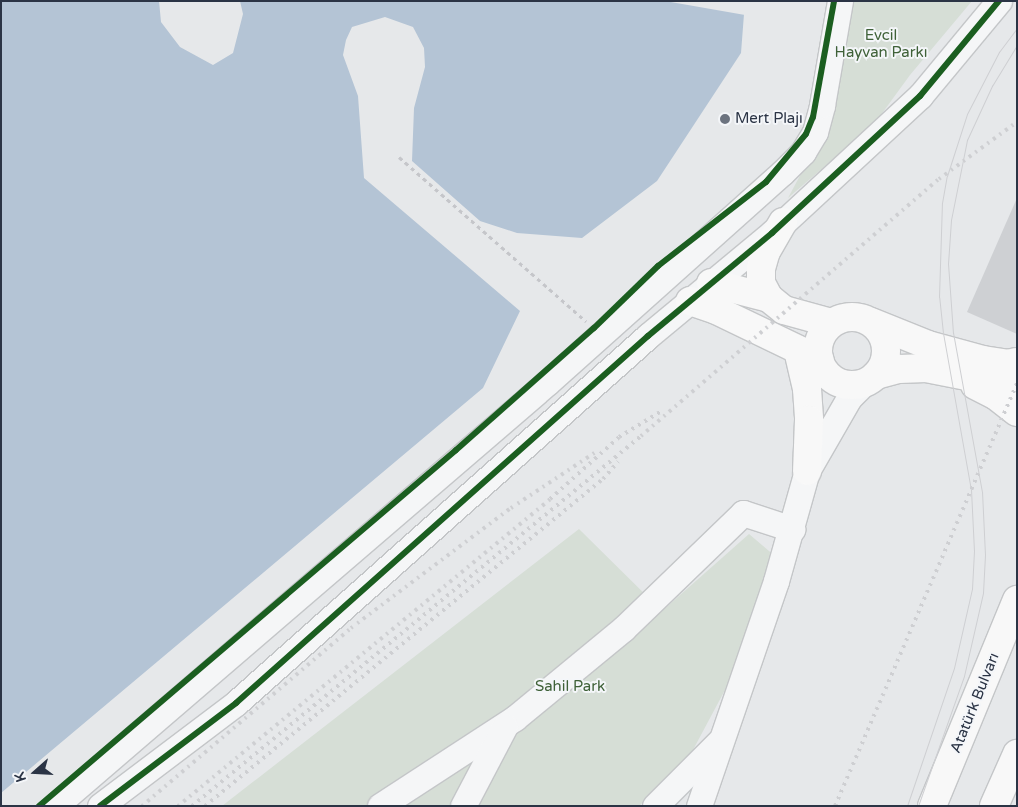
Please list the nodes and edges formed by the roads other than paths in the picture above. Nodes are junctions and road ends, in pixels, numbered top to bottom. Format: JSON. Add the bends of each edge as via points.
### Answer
{"nodes":[{"id":1,"x":840,"y":1,"type":"edge"},
{"id":2,"x":999,"y":1,"type":"edge"},
{"id":3,"x":783,"y":222,"type":"junction"},
{"id":4,"x":711,"y":283,"type":"junction"},
{"id":5,"x":769,"y":298,"type":"junction"},
{"id":6,"x":690,"y":301,"type":"junction"},
{"id":7,"x":871,"y":322,"type":"junction"},
{"id":8,"x":831,"y":323,"type":"junction"},
{"id":9,"x":809,"y":356,"type":"junction"},
{"id":10,"x":1017,"y":362,"type":"edge"},
{"id":11,"x":961,"y":377,"type":"junction"},
{"id":12,"x":871,"y":378,"type":"junction"},
{"id":13,"x":1017,"y":386,"type":"edge"},
{"id":14,"x":1017,"y":412,"type":"edge"},
{"id":15,"x":807,"y":470,"type":"junction"},
{"id":16,"x":792,"y":529,"type":"junction"},
{"id":17,"x":1017,"y":600,"type":"edge"},
{"id":18,"x":506,"y":724,"type":"junction"},
{"id":19,"x":724,"y":737,"type":"junction"},
{"id":20,"x":1017,"y":754,"type":"edge"},
{"id":21,"x":55,"y":806,"type":"edge"},
{"id":22,"x":100,"y":806,"type":"edge"},
{"id":23,"x":380,"y":806,"type":"edge"},
{"id":24,"x":463,"y":806,"type":"edge"},
{"id":25,"x":655,"y":806,"type":"edge"},
{"id":26,"x":699,"y":806,"type":"edge"},
{"id":27,"x":932,"y":806,"type":"edge"},
{"id":28,"x":994,"y":806,"type":"edge"}],
"edges":[{"from":1,"to":21,"type":"street","via":[[815,132],[793,163],[547,384]]},
{"from":2,"to":3,"type":"street","via":[[920,96]]},
{"from":3,"to":4,"type":"street"},
{"from":3,"to":5,"type":"main road","via":[[766,251],[761,268],[761,283]]},
{"from":4,"to":5,"type":"main road"},
{"from":4,"to":6,"type":"street"},
{"from":5,"to":8,"type":"main road","via":[[784,310]]},
{"from":6,"to":9,"type":"main road","via":[[716,310]]},
{"from":6,"to":22,"type":"street","via":[[236,703]]},
{"from":7,"to":8,"type":"main road","via":[[852,316]]},
{"from":7,"to":10,"type":"main road","via":[[928,345],[983,360],[1008,364]]},
{"from":7,"to":12,"type":"main road","via":[[884,337],[886,347],[884,362]]},
{"from":8,"to":9,"type":"main road"},
{"from":9,"to":12,"type":"main road","via":[[835,380],[846,384]]},
{"from":9,"to":15,"type":"main road"},
{"from":11,"to":12,"type":"main road","via":[[926,368],[899,369]]},
{"from":11,"to":13,"type":"main road"},
{"from":11,"to":14,"type":"main road","via":[[995,395]]},
{"from":12,"to":15,"type":"street","via":[[849,398]]},
{"from":15,"to":16,"type":"street"},
{"from":16,"to":18,"type":"street","via":[[743,513],[623,629]]},
{"from":16,"to":19,"type":"street"},
{"from":17,"to":27,"type":"main road","name":"Atatürk Bulvarı"},
{"from":18,"to":23,"type":"street"},
{"from":18,"to":24,"type":"street"},
{"from":19,"to":25,"type":"street"},
{"from":19,"to":26,"type":"street"},
{"from":20,"to":28,"type":"main road"}]}
